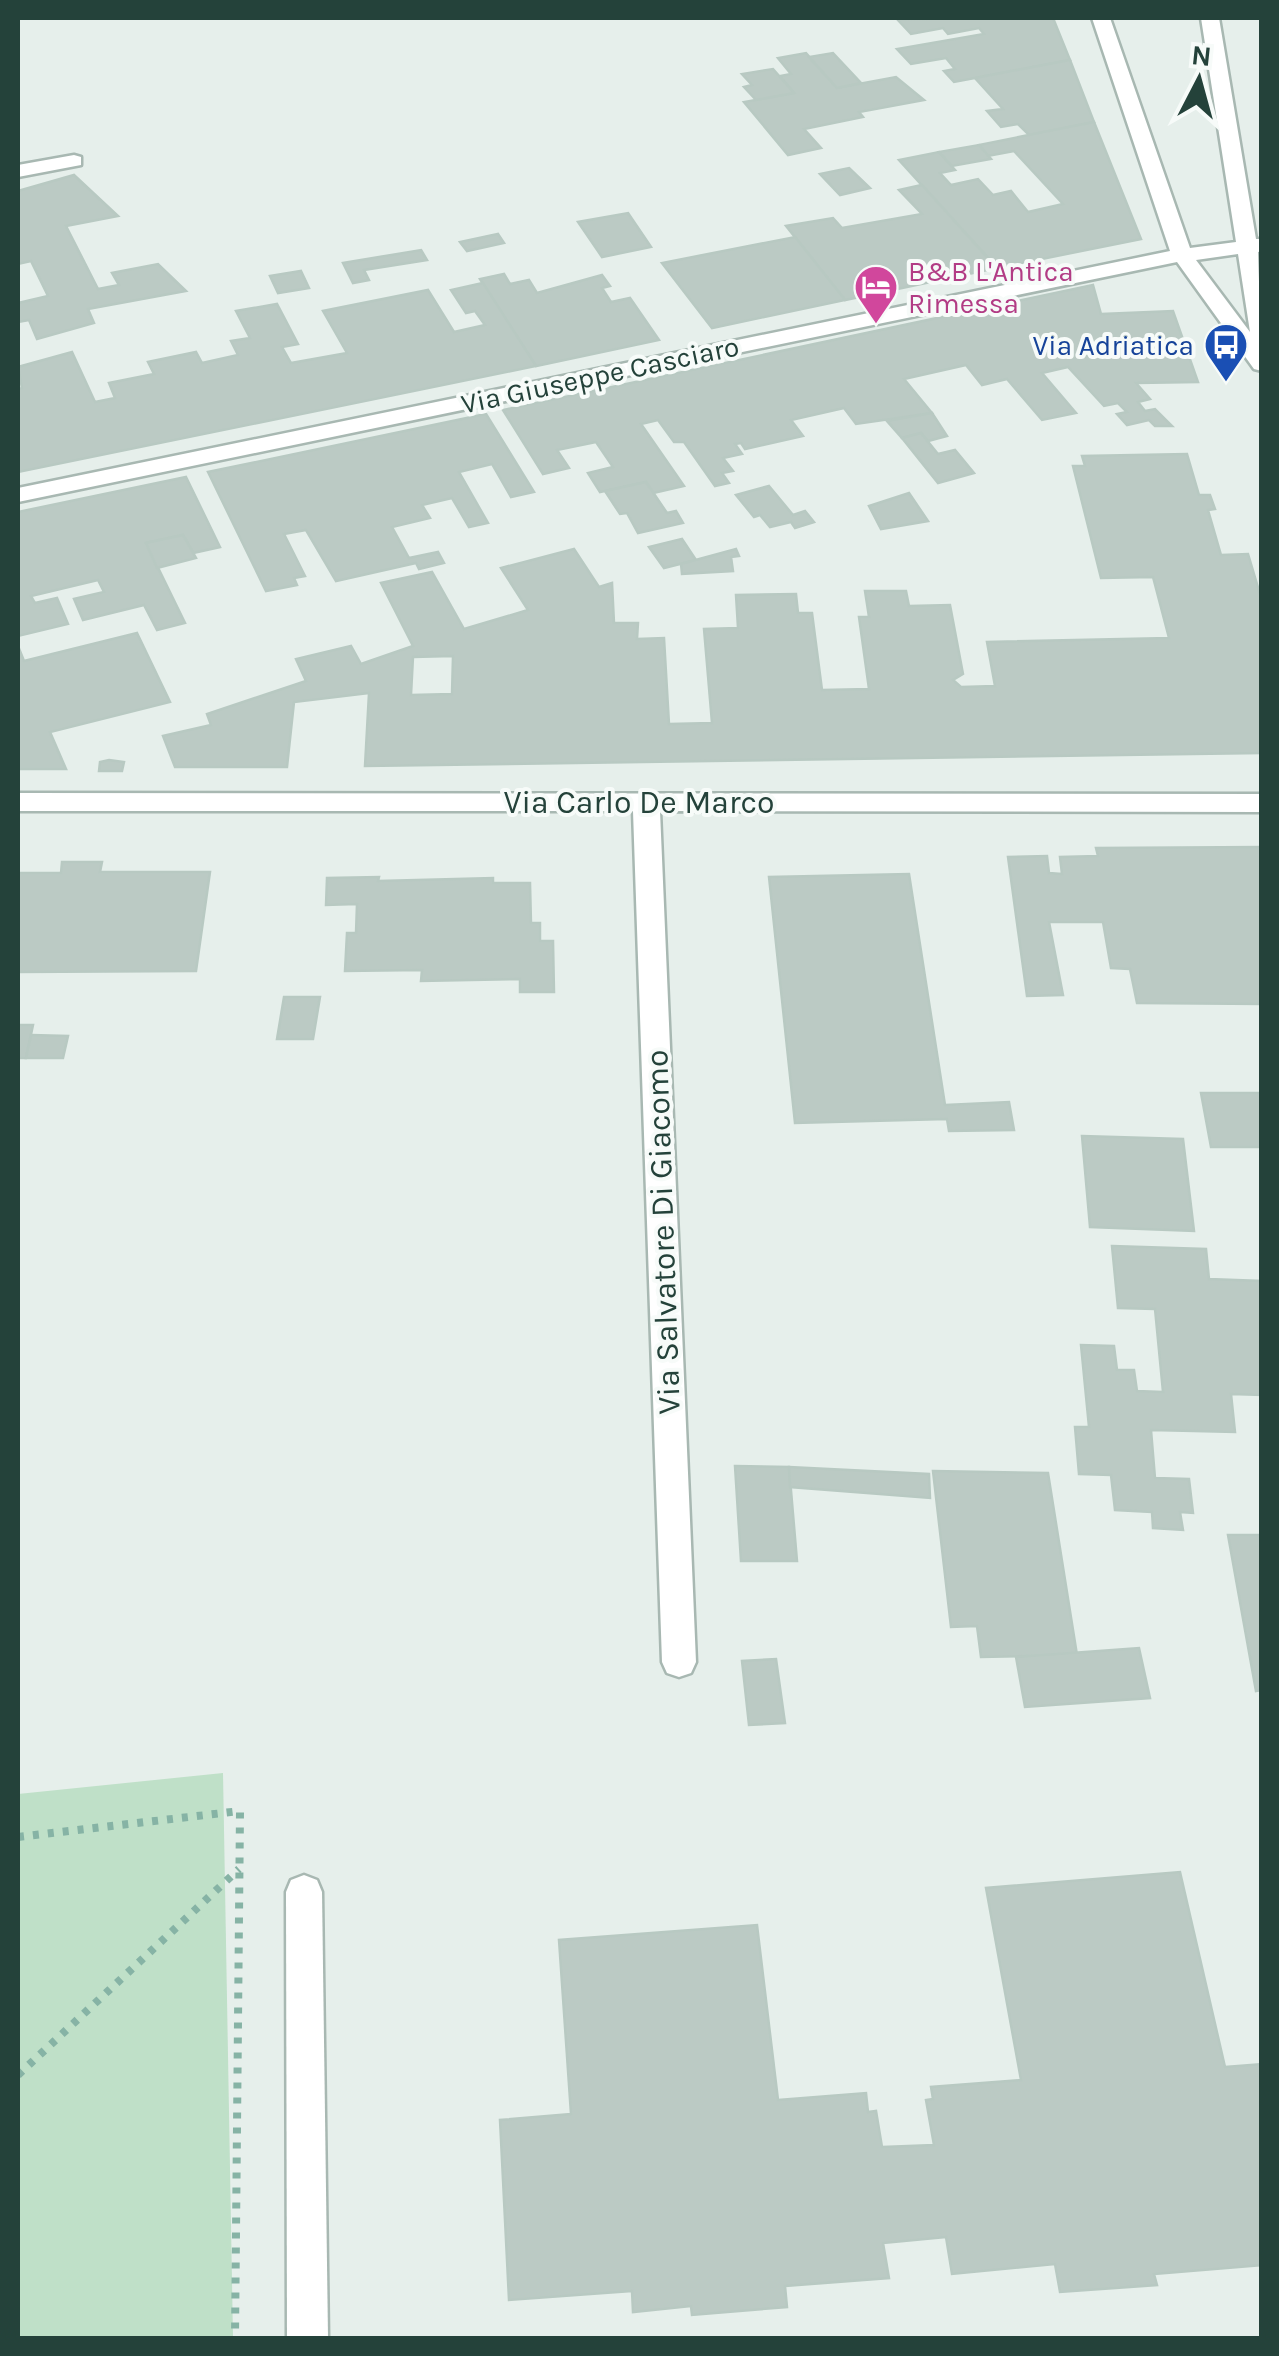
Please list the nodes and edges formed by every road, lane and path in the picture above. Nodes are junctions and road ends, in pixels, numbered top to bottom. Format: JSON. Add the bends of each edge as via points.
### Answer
{"nodes":[{"id":1,"x":1100,"y":18,"type":"edge"},
{"id":2,"x":1210,"y":18,"type":"edge"},
{"id":3,"x":74,"y":161,"type":"dead end"},
{"id":4,"x":18,"y":171,"type":"edge"},
{"id":5,"x":1253,"y":245,"type":"edge"},
{"id":6,"x":1182,"y":255,"type":"junction"},
{"id":7,"x":1262,"y":341,"type":"edge"},
{"id":8,"x":1262,"y":364,"type":"edge"},
{"id":9,"x":18,"y":495,"type":"edge"},
{"id":10,"x":18,"y":802,"type":"edge"},
{"id":11,"x":646,"y":803,"type":"junction"},
{"id":12,"x":1262,"y":803,"type":"edge"},
{"id":13,"x":679,"y":1662,"type":"dead end"},
{"id":14,"x":18,"y":1837,"type":"edge"},
{"id":15,"x":239,"y":1870,"type":"junction"},
{"id":16,"x":304,"y":1892,"type":"dead end"},
{"id":17,"x":18,"y":2075,"type":"edge"},
{"id":18,"x":235,"y":2338,"type":"edge"},
{"id":19,"x":308,"y":2338,"type":"edge"}],
"edges":[{"from":1,"to":6,"type":"street"},
{"from":2,"to":5,"type":"street"},
{"from":3,"to":4,"type":"street"},
{"from":5,"to":6,"type":"street","name":"Via Giuseppe Casciaro"},
{"from":5,"to":7,"type":"street"},
{"from":6,"to":8,"type":"street"},
{"from":6,"to":9,"type":"street","name":"Via Giuseppe Casciaro"},
{"from":10,"to":11,"type":"street","name":"Via Carlo De Marco"},
{"from":11,"to":12,"type":"street","name":"Via Carlo De Marco"},
{"from":11,"to":13,"type":"street","name":"Via Salvatore Di Giacomo"},
{"from":14,"to":15,"type":"path","via":[[240,1812]]},
{"from":15,"to":17,"type":"path"},
{"from":15,"to":18,"type":"path"},
{"from":16,"to":19,"type":"street"}]}
